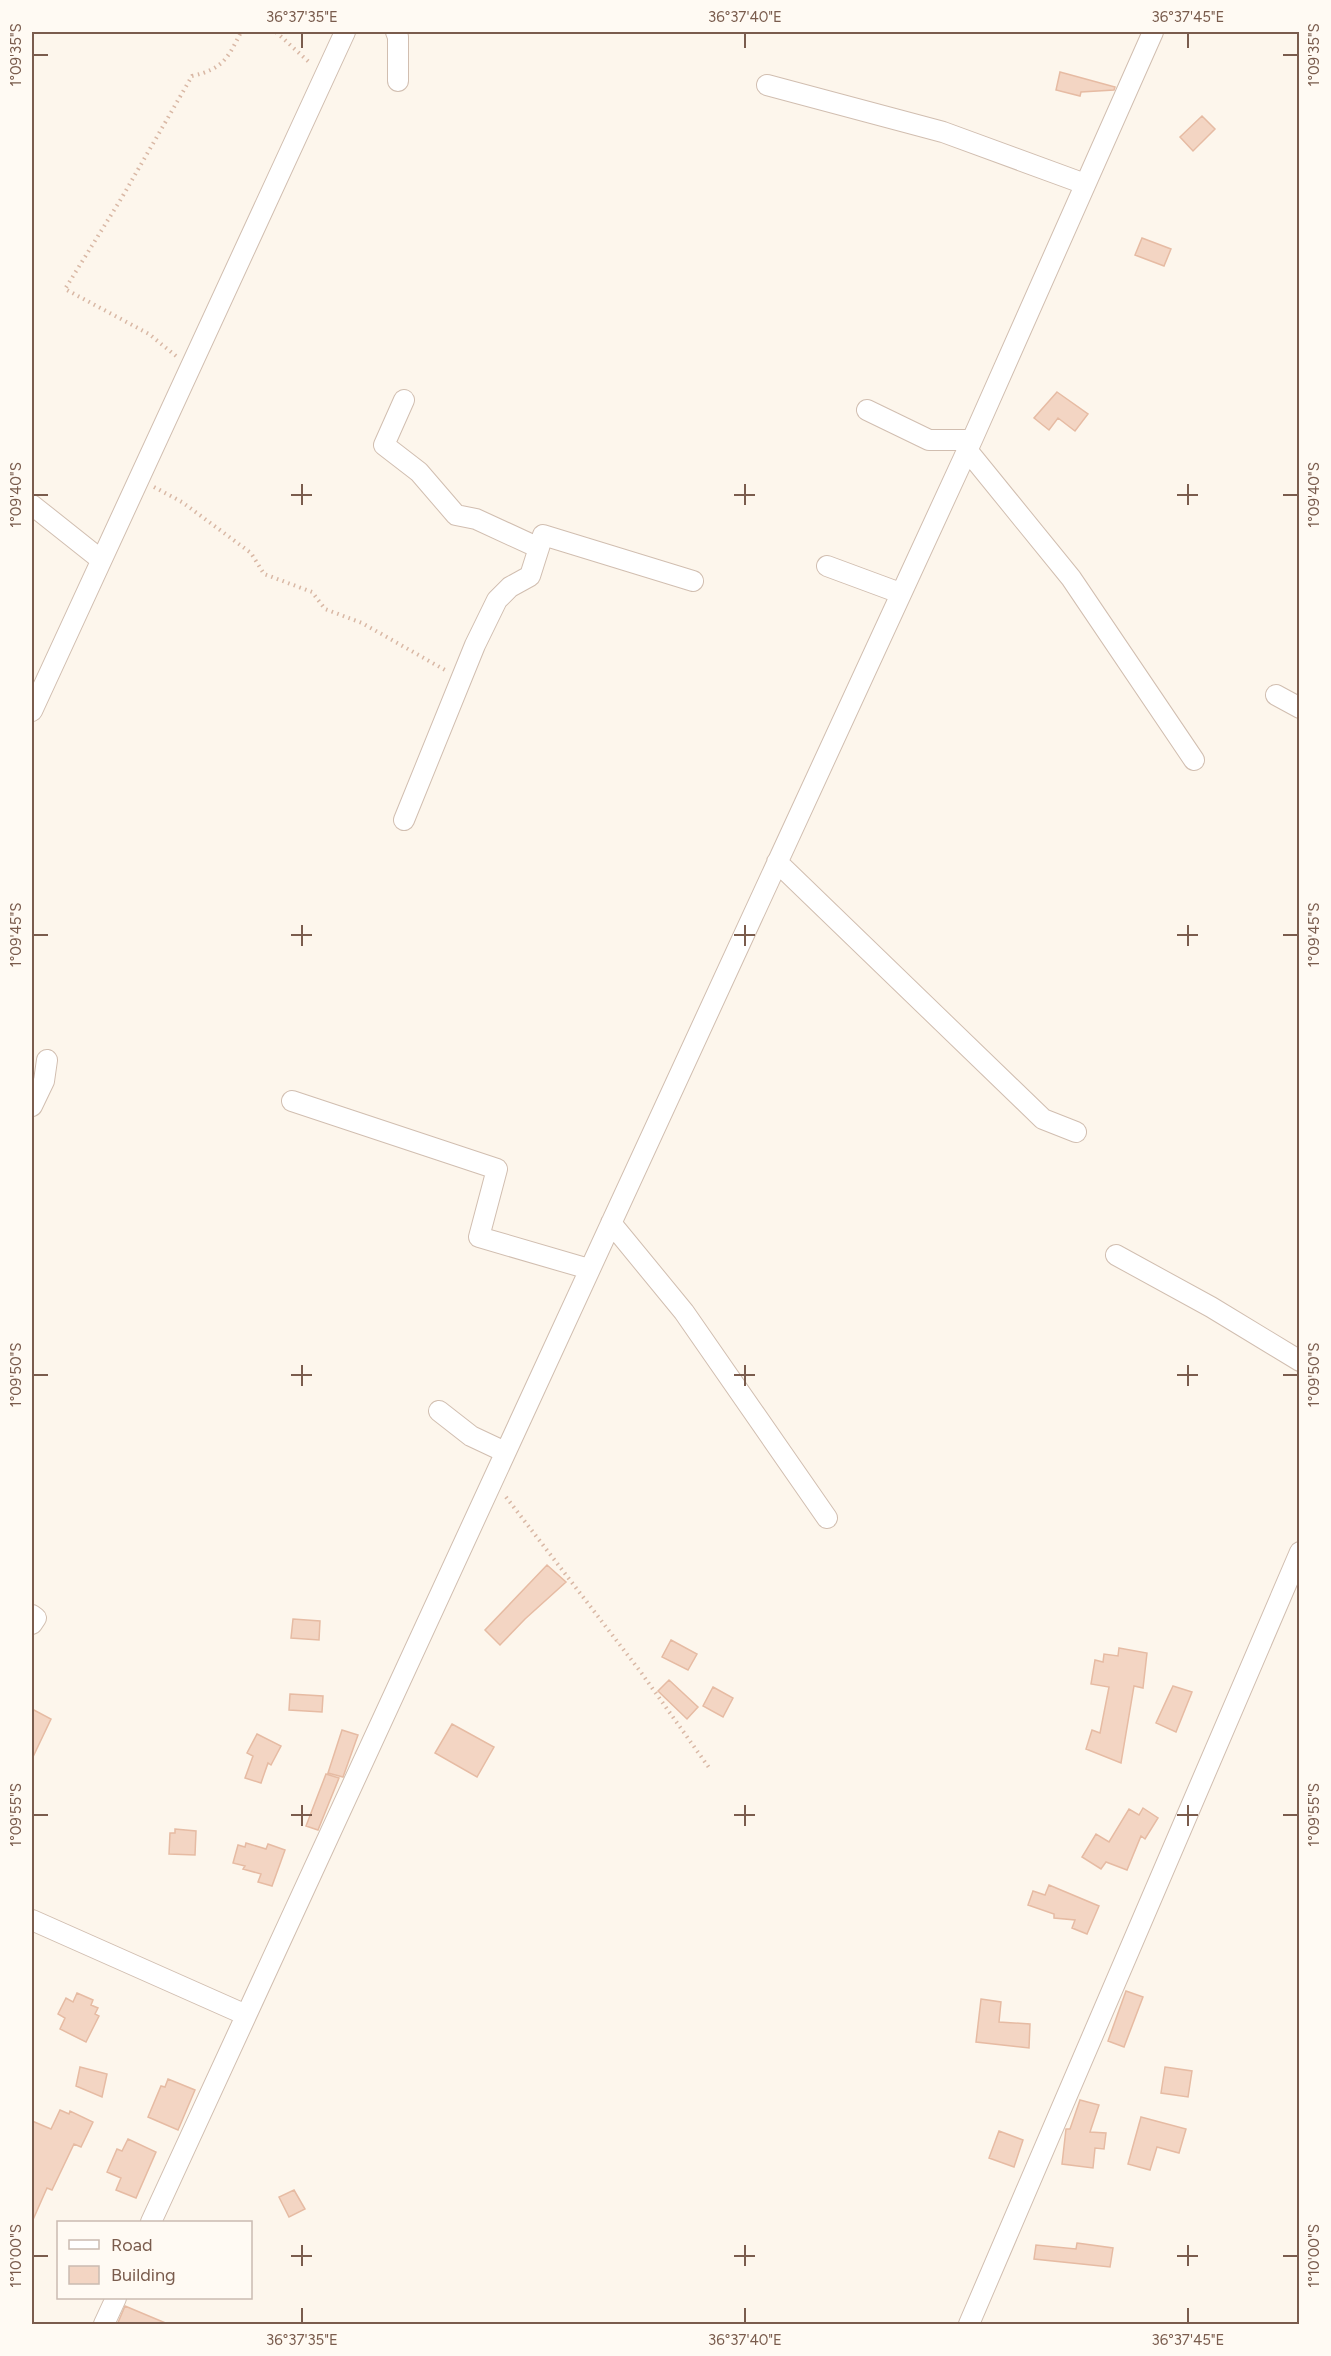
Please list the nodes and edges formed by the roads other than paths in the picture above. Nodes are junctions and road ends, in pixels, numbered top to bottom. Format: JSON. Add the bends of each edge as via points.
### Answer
{"nodes":[{"id":1,"x":345,"y":32,"type":"edge"},
{"id":2,"x":396,"y":32,"type":"edge"},
{"id":3,"x":1153,"y":32,"type":"edge"},
{"id":4,"x":398,"y":81,"type":"dead end"},
{"id":5,"x":767,"y":85,"type":"dead end"},
{"id":6,"x":1085,"y":184,"type":"junction"},
{"id":7,"x":404,"y":400,"type":"dead end"},
{"id":8,"x":867,"y":410,"type":"dead end"},
{"id":9,"x":969,"y":445,"type":"junction"},
{"id":10,"x":32,"y":505,"type":"edge"},
{"id":11,"x":539,"y":548,"type":"junction"},
{"id":12,"x":100,"y":559,"type":"junction"},
{"id":13,"x":827,"y":566,"type":"dead end"},
{"id":14,"x":693,"y":581,"type":"dead end"},
{"id":15,"x":900,"y":593,"type":"junction"},
{"id":16,"x":1276,"y":694,"type":"dead end"},
{"id":17,"x":1299,"y":708,"type":"edge"},
{"id":18,"x":32,"y":711,"type":"edge"},
{"id":19,"x":1194,"y":760,"type":"dead end"},
{"id":20,"x":404,"y":820,"type":"dead end"},
{"id":21,"x":777,"y":862,"type":"junction"},
{"id":22,"x":47,"y":1060,"type":"dead end"},
{"id":23,"x":292,"y":1101,"type":"dead end"},
{"id":24,"x":32,"y":1106,"type":"edge"},
{"id":25,"x":1076,"y":1132,"type":"dead end"},
{"id":26,"x":611,"y":1223,"type":"junction"},
{"id":27,"x":1116,"y":1255,"type":"dead end"},
{"id":28,"x":590,"y":1269,"type":"junction"},
{"id":29,"x":1299,"y":1361,"type":"edge"},
{"id":30,"x":439,"y":1411,"type":"dead end"},
{"id":31,"x":505,"y":1452,"type":"junction"},
{"id":32,"x":827,"y":1518,"type":"dead end"},
{"id":33,"x":1299,"y":1552,"type":"edge"},
{"id":34,"x":32,"y":1615,"type":"edge"},
{"id":35,"x":32,"y":1624,"type":"edge"},
{"id":36,"x":32,"y":1920,"type":"edge"},
{"id":37,"x":246,"y":2015,"type":"junction"},
{"id":38,"x":152,"y":2221,"type":"edge"},
{"id":39,"x":116,"y":2299,"type":"edge"},
{"id":40,"x":104,"y":2325,"type":"edge"},
{"id":41,"x":969,"y":2325,"type":"edge"}],
"edges":[{"from":1,"to":12,"type":"street"},
{"from":2,"to":4,"type":"street"},
{"from":3,"to":6,"type":"street"},
{"from":5,"to":6,"type":"street","via":[[943,132]]},
{"from":6,"to":9,"type":"street"},
{"from":7,"to":11,"type":"street","via":[[384,445],[419,472],[456,515],[476,519]]},
{"from":8,"to":9,"type":"street","via":[[928,440]]},
{"from":9,"to":15,"type":"street"},
{"from":9,"to":19,"type":"street","via":[[1071,578]]},
{"from":10,"to":12,"type":"street"},
{"from":11,"to":14,"type":"street","via":[[543,535]]},
{"from":11,"to":20,"type":"street","via":[[530,576],[497,600]]},
{"from":12,"to":18,"type":"street"},
{"from":13,"to":15,"type":"street"},
{"from":15,"to":21,"type":"street"},
{"from":16,"to":17,"type":"street"},
{"from":21,"to":25,"type":"street","via":[[1043,1119]]},
{"from":21,"to":26,"type":"street"},
{"from":22,"to":24,"type":"street","via":[[44,1081]]},
{"from":23,"to":28,"type":"street","via":[[497,1169],[479,1238]]},
{"from":26,"to":28,"type":"street"},
{"from":26,"to":32,"type":"street","via":[[684,1312]]},
{"from":27,"to":29,"type":"street","via":[[1212,1307]]},
{"from":28,"to":31,"type":"street"},
{"from":30,"to":31,"type":"street","via":[[471,1436]]},
{"from":31,"to":37,"type":"street"},
{"from":33,"to":41,"type":"street"},
{"from":34,"to":35,"type":"street","via":[[36,1618]]},
{"from":36,"to":37,"type":"street"},
{"from":37,"to":38,"type":"street"},
{"from":39,"to":40,"type":"street"}]}
